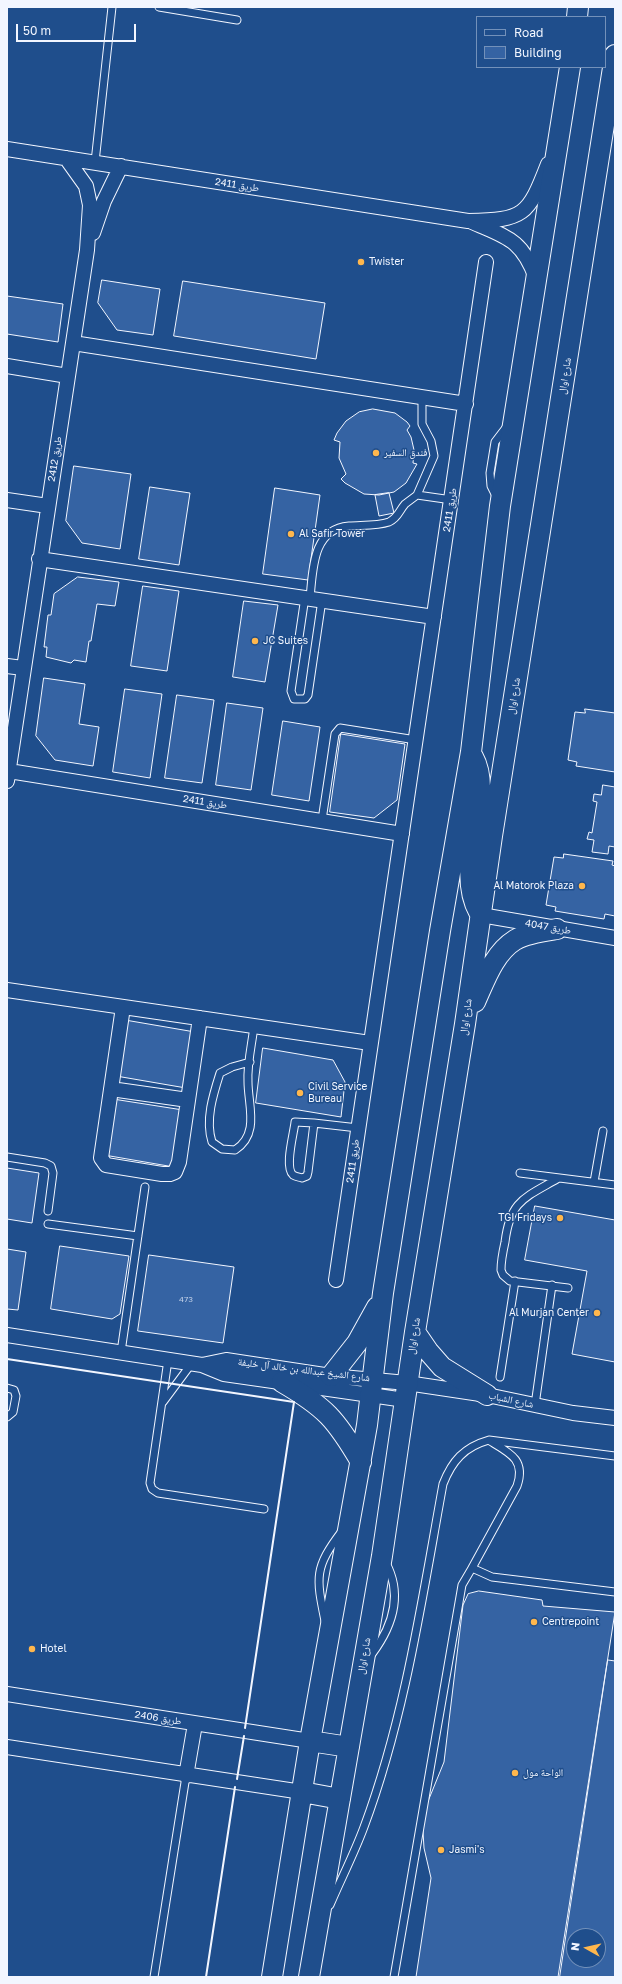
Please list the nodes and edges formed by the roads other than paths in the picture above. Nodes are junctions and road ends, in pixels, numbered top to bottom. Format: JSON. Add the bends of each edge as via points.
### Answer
{"nodes":[{"id":1,"x":112,"y":7,"type":"edge"},
{"id":2,"x":159,"y":7,"type":"edge"},
{"id":3,"x":237,"y":20,"type":"dead end"},
{"id":4,"x":615,"y":55,"type":"edge"},
{"id":5,"x":570,"y":68,"type":"edge"},
{"id":6,"x":613,"y":73,"type":"edge"},
{"id":7,"x":559,"y":136,"type":"junction"},
{"id":8,"x":7,"y":148,"type":"edge"},
{"id":9,"x":66,"y":158,"type":"junction"},
{"id":10,"x":95,"y":162,"type":"junction"},
{"id":11,"x":121,"y":166,"type":"junction"},
{"id":12,"x":468,"y":221,"type":"junction"},
{"id":13,"x":87,"y":250,"type":"junction"},
{"id":14,"x":486,"y":262,"type":"dead end"},
{"id":15,"x":536,"y":278,"type":"junction"},
{"id":16,"x":72,"y":343,"type":"junction"},
{"id":17,"x":7,"y":366,"type":"edge"},
{"id":18,"x":68,"y":376,"type":"junction"},
{"id":19,"x":422,"y":397,"type":"junction"},
{"id":20,"x":466,"y":404,"type":"junction"},
{"id":21,"x":417,"y":495,"type":"junction"},
{"id":22,"x":7,"y":500,"type":"edge"},
{"id":23,"x":452,"y":500,"type":"junction"},
{"id":24,"x":48,"y":506,"type":"junction"},
{"id":25,"x":39,"y":559,"type":"junction"},
{"id":26,"x":312,"y":598,"type":"junction"},
{"id":27,"x":434,"y":616,"type":"junction"},
{"id":28,"x":7,"y":666,"type":"edge"},
{"id":29,"x":23,"y":668,"type":"junction"},
{"id":30,"x":416,"y":740,"type":"junction"},
{"id":31,"x":471,"y":752,"type":"junction"},
{"id":32,"x":8,"y":776,"type":"edge"},
{"id":33,"x":322,"y":820,"type":"junction"},
{"id":34,"x":402,"y":834,"type":"junction"},
{"id":35,"x":481,"y":915,"type":"junction"},
{"id":36,"x":557,"y":928,"type":"junction"},
{"id":37,"x":615,"y":938,"type":"edge"},
{"id":38,"x":7,"y":990,"type":"edge"},
{"id":39,"x":123,"y":1007,"type":"junction"},
{"id":40,"x":200,"y":1018,"type":"junction"},
{"id":41,"x":466,"y":1024,"type":"junction"},
{"id":42,"x":254,"y":1026,"type":"junction"},
{"id":43,"x":370,"y":1043,"type":"junction"},
{"id":44,"x":250,"y":1062,"type":"junction"},
{"id":45,"x":111,"y":1089,"type":"junction"},
{"id":46,"x":188,"y":1100,"type":"junction"},
{"id":47,"x":314,"y":1123,"type":"junction"},
{"id":48,"x":358,"y":1128,"type":"junction"},
{"id":49,"x":603,"y":1131,"type":"dead end"},
{"id":50,"x":7,"y":1157,"type":"edge"},
{"id":51,"x":520,"y":1173,"type":"dead end"},
{"id":52,"x":557,"y":1178,"type":"junction"},
{"id":53,"x":594,"y":1182,"type":"junction"},
{"id":54,"x":615,"y":1185,"type":"edge"},
{"id":55,"x":145,"y":1187,"type":"dead end"},
{"id":56,"x":48,"y":1211,"type":"dead end"},
{"id":57,"x":48,"y":1224,"type":"dead end"},
{"id":58,"x":138,"y":1236,"type":"junction"},
{"id":59,"x":336,"y":1280,"type":"dead end"},
{"id":60,"x":515,"y":1281,"type":"junction"},
{"id":61,"x":552,"y":1286,"type":"junction"},
{"id":62,"x":568,"y":1288,"type":"dead end"},
{"id":63,"x":382,"y":1293,"type":"junction"},
{"id":64,"x":415,"y":1332,"type":"junction"},
{"id":65,"x":7,"y":1335,"type":"edge"},
{"id":66,"x":121,"y":1352,"type":"junction"},
{"id":67,"x":168,"y":1360,"type":"junction"},
{"id":68,"x":197,"y":1364,"type":"junction"},
{"id":69,"x":331,"y":1376,"type":"junction"},
{"id":70,"x":500,"y":1377,"type":"dead end"},
{"id":71,"x":282,"y":1382,"type":"junction"},
{"id":72,"x":372,"y":1387,"type":"junction"},
{"id":73,"x":7,"y":1388,"type":"edge"},
{"id":74,"x":406,"y":1392,"type":"junction"},
{"id":75,"x":487,"y":1395,"type":"junction"},
{"id":76,"x":162,"y":1404,"type":"junction"},
{"id":77,"x":535,"y":1405,"type":"junction"},
{"id":78,"x":574,"y":1413,"type":"junction"},
{"id":79,"x":7,"y":1417,"type":"edge"},
{"id":80,"x":615,"y":1418,"type":"edge"},
{"id":81,"x":615,"y":1426,"type":"edge"},
{"id":82,"x":489,"y":1440,"type":"junction"},
{"id":83,"x":615,"y":1456,"type":"edge"},
{"id":84,"x":361,"y":1462,"type":"junction"},
{"id":85,"x":264,"y":1509,"type":"dead end"},
{"id":86,"x":472,"y":1568,"type":"junction"},
{"id":87,"x":615,"y":1592,"type":"edge"},
{"id":88,"x":7,"y":1694,"type":"edge"},
{"id":89,"x":195,"y":1724,"type":"junction"},
{"id":90,"x":310,"y":1741,"type":"junction"},
{"id":91,"x":7,"y":1747,"type":"edge"},
{"id":92,"x":349,"y":1747,"type":"junction"},
{"id":93,"x":186,"y":1776,"type":"junction"},
{"id":94,"x":302,"y":1792,"type":"junction"},
{"id":95,"x":340,"y":1799,"type":"junction"},
{"id":96,"x":317,"y":1933,"type":"junction"},
{"id":97,"x":154,"y":1977,"type":"edge"},
{"id":98,"x":272,"y":1977,"type":"edge"},
{"id":99,"x":309,"y":1977,"type":"edge"},
{"id":100,"x":394,"y":1977,"type":"edge"}],
"edges":[{"from":1,"to":10,"type":"lane"},
{"from":2,"to":3,"type":"lane"},
{"from":4,"to":6,"type":"main road","name":"شارع اوال"},
{"from":5,"to":7,"type":"main road"},
{"from":6,"to":35,"type":"main road","name":"شارع اوال"},
{"from":7,"to":12,"type":"street","name":"طريق 2411","via":[[535,197],[526,208],[516,216],[503,220]]},
{"from":7,"to":15,"type":"main road"},
{"from":8,"to":9,"type":"street","name":"طريق 2411"},
{"from":9,"to":10,"type":"street","name":"طريق 2411"},
{"from":9,"to":13,"type":"street","name":"طريق 2412","via":[[86,186],[90,205]]},
{"from":10,"to":11,"type":"street","name":"طريق 2411"},
{"from":11,"to":12,"type":"street","name":"طريق 2411"},
{"from":11,"to":13,"type":"street","name":"طريق 2412","via":[[104,201]]},
{"from":12,"to":15,"type":"street","name":"طريق 2411","via":[[515,242],[530,261]]},
{"from":13,"to":16,"type":"street","name":"طريق 2412"},
{"from":14,"to":20,"type":"street","name":"طريق 2411"},
{"from":15,"to":31,"type":"main road","via":[[500,506]]},
{"from":16,"to":18,"type":"street","name":"طريق 2412"},
{"from":16,"to":19,"type":"street"},
{"from":17,"to":18,"type":"street"},
{"from":18,"to":24,"type":"street","name":"طريق 2412"},
{"from":19,"to":20,"type":"street"},
{"from":19,"to":21,"type":"lane","via":[[422,424],[431,441],[434,456]]},
{"from":20,"to":23,"type":"street","name":"طريق 2411"},
{"from":21,"to":23,"type":"lane"},
{"from":21,"to":26,"type":"lane","via":[[405,505],[397,517],[389,521],[346,526],[323,537],[316,556]]},
{"from":22,"to":24,"type":"street"},
{"from":23,"to":27,"type":"street","name":"طريق 2411"},
{"from":24,"to":25,"type":"street","name":"طريق 2412"},
{"from":25,"to":26,"type":"street"},
{"from":25,"to":29,"type":"street","name":"طريق 2412"},
{"from":26,"to":26,"type":"lane","via":[[308,695],[300,700],[294,699],[291,691]]},
{"from":26,"to":27,"type":"street"},
{"from":27,"to":30,"type":"street","name":"طريق 2411"},
{"from":28,"to":29,"type":"street"},
{"from":29,"to":32,"type":"street","name":"طريق 2412"},
{"from":30,"to":33,"type":"lane","via":[[340,728],[335,734]]},
{"from":30,"to":34,"type":"street","name":"طريق 2411"},
{"from":31,"to":35,"type":"main road","via":[[479,778],[471,855],[471,888],[474,903]]},
{"from":31,"to":63,"type":"main road"},
{"from":32,"to":33,"type":"street","name":"طريق 2411"},
{"from":33,"to":34,"type":"street","name":"طريق 2411"},
{"from":34,"to":43,"type":"street","name":"طريق 2411"},
{"from":35,"to":36,"type":"street","name":"طريق 4047"},
{"from":35,"to":41,"type":"main road","name":"شارع اوال"},
{"from":36,"to":37,"type":"street","name":"طريق 4047"},
{"from":36,"to":41,"type":"main road","via":[[515,940],[502,951],[490,968]]},
{"from":38,"to":39,"type":"street"},
{"from":39,"to":40,"type":"street"},
{"from":39,"to":45,"type":"street"},
{"from":40,"to":42,"type":"street"},
{"from":40,"to":46,"type":"street"},
{"from":41,"to":64,"type":"main road","name":"شارع اوال"},
{"from":42,"to":43,"type":"street"},
{"from":42,"to":44,"type":"lane"},
{"from":43,"to":48,"type":"street","name":"طريق 2411"},
{"from":44,"to":44,"type":"lane","via":[[248,1082],[252,1108],[249,1131],[244,1144],[236,1150],[222,1149],[212,1142],[209,1131],[214,1089],[220,1073]]},
{"from":45,"to":46,"type":"street"},
{"from":45,"to":46,"type":"street","via":[[101,1158],[106,1165],[162,1174],[175,1172],[177,1167]]},
{"from":47,"to":47,"type":"lane","via":[[308,1172],[307,1176],[302,1178],[291,1171],[289,1163],[295,1122]]},
{"from":47,"to":48,"type":"lane"},
{"from":48,"to":59,"type":"street","name":"طريق 2411"},
{"from":49,"to":53,"type":"lane"},
{"from":50,"to":56,"type":"lane","via":[[51,1166],[53,1173]]},
{"from":51,"to":52,"type":"lane"},
{"from":52,"to":53,"type":"lane"},
{"from":52,"to":60,"type":"lane","via":[[523,1199],[510,1216],[501,1270],[506,1278]]},
{"from":53,"to":54,"type":"lane"},
{"from":55,"to":58,"type":"lane"},
{"from":57,"to":58,"type":"lane"},
{"from":58,"to":66,"type":"lane"},
{"from":60,"to":61,"type":"lane"},
{"from":60,"to":70,"type":"lane"},
{"from":61,"to":62,"type":"lane"},
{"from":61,"to":77,"type":"lane"},
{"from":63,"to":69,"type":"main road","via":[[358,1343]]},
{"from":63,"to":72,"type":"main road"},
{"from":64,"to":74,"type":"main road","name":"شارع اوال"},
{"from":64,"to":75,"type":"main road","via":[[442,1367]]},
{"from":65,"to":66,"type":"street","name":"شارع الشيخ عبدالله بن خالد آل خليفة"},
{"from":66,"to":67,"type":"street","name":"شارع الشيخ عبدالله بن خالد آل خليفة"},
{"from":67,"to":68,"type":"street","name":"شارع الشيخ عبدالله بن خالد آل خليفة"},
{"from":67,"to":76,"type":"lane"},
{"from":68,"to":69,"type":"street","name":"شارع الشيخ عبدالله بن خالد آل خليفة","via":[[226,1360]]},
{"from":68,"to":71,"type":"street","name":"شارع الشيخ عبدالله بن خالد آل خليفة","via":[[220,1373]]},
{"from":68,"to":76,"type":"lane"},
{"from":69,"to":72,"type":"street","name":"شارع الشيخ عبدالله بن خالد آل خليفة"},
{"from":71,"to":72,"type":"street","name":"شارع الشيخ عبدالله بن خالد آل خليفة"},
{"from":71,"to":84,"type":"main road","via":[[323,1409],[343,1432]]},
{"from":72,"to":74,"type":"street","name":"شارع الشيخ عبدالله بن خالد آل خليفة"},
{"from":72,"to":84,"type":"main road"},
{"from":73,"to":79,"type":"lane","via":[[14,1390],[16,1396],[13,1412]]},
{"from":74,"to":75,"type":"street","name":"شارع الشباب"},
{"from":74,"to":92,"type":"main road","name":"شارع اوال","via":[[382,1556]]},
{"from":75,"to":77,"type":"street","name":"شارع الشباب"},
{"from":76,"to":85,"type":"lane","via":[[150,1483],[154,1492]]},
{"from":77,"to":78,"type":"street","name":"شارع الشباب"},
{"from":78,"to":80,"type":"street","name":"شارع الشباب"},
{"from":78,"to":81,"type":"lane"},
{"from":82,"to":83,"type":"lane"},
{"from":82,"to":86,"type":"lane","via":[[512,1454],[520,1470],[520,1478]]},
{"from":82,"to":96,"type":"lane","via":[[470,1447],[461,1454],[448,1470],[443,1484],[413,1646],[385,1764],[364,1829]]},
{"from":84,"to":90,"type":"main road"},
{"from":86,"to":87,"type":"lane","via":[[492,1577]]},
{"from":86,"to":100,"type":"lane","via":[[462,1585]]},
{"from":88,"to":89,"type":"street","name":"طريق 2406"},
{"from":89,"to":90,"type":"street","name":"طريق 2406"},
{"from":89,"to":93,"type":"street"},
{"from":90,"to":92,"type":"main road"},
{"from":90,"to":94,"type":"main road"},
{"from":91,"to":93,"type":"street"},
{"from":92,"to":95,"type":"main road","name":"شارع اوال"},
{"from":93,"to":94,"type":"street"},
{"from":93,"to":97,"type":"lane"},
{"from":94,"to":95,"type":"main road"},
{"from":94,"to":98,"type":"main road"},
{"from":95,"to":96,"type":"main road","name":"شارع اوال"},
{"from":96,"to":99,"type":"main road","name":"شارع اوال"}]}
